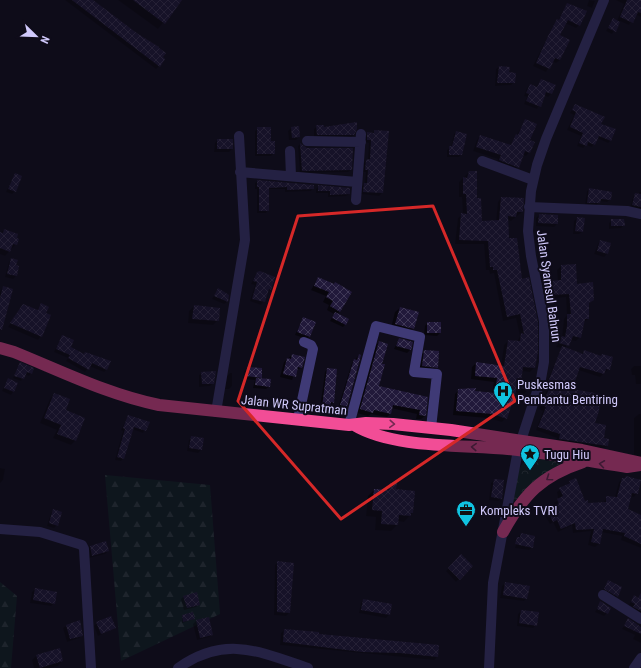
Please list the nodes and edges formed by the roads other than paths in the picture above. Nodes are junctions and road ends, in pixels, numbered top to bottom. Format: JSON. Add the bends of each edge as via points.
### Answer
{"nodes":[{"id":1,"x":604,"y":0,"type":"edge"},
{"id":2,"x":240,"y":136,"type":"dead end"},
{"id":3,"x":307,"y":141,"type":"dead end"},
{"id":4,"x":290,"y":152,"type":"dead end"},
{"id":5,"x":482,"y":161,"type":"dead end"},
{"id":6,"x":240,"y":172,"type":"junction"},
{"id":7,"x":292,"y":176,"type":"junction"},
{"id":8,"x":533,"y":180,"type":"junction"},
{"id":9,"x":357,"y":182,"type":"junction"},
{"id":10,"x":356,"y":200,"type":"dead end"},
{"id":11,"x":529,"y":207,"type":"junction"},
{"id":12,"x":641,"y":214,"type":"edge"},
{"id":13,"x":304,"y":342,"type":"dead end"},
{"id":14,"x":0,"y":348,"type":"edge"},
{"id":15,"x":216,"y":412,"type":"junction"},
{"id":16,"x":298,"y":419,"type":"junction"},
{"id":17,"x":351,"y":425,"type":"junction"},
{"id":18,"x":431,"y":428,"type":"junction"},
{"id":19,"x":519,"y":446,"type":"junction"},
{"id":20,"x":584,"y":461,"type":"junction"},
{"id":21,"x":641,"y":464,"type":"edge"},
{"id":22,"x":0,"y":529,"type":"edge"},
{"id":23,"x":503,"y":532,"type":"junction"},
{"id":24,"x":603,"y":595,"type":"dead end"},
{"id":25,"x":641,"y":619,"type":"edge"},
{"id":26,"x":641,"y":658,"type":"edge"},
{"id":27,"x":91,"y":668,"type":"edge"},
{"id":28,"x":178,"y":668,"type":"edge"},
{"id":29,"x":308,"y":668,"type":"edge"},
{"id":30,"x":489,"y":668,"type":"edge"},
{"id":31,"x":634,"y":668,"type":"edge"}],
"edges":[{"from":1,"to":8,"type":"street","name":"Jalan Syamsul Bahrun","via":[[546,140]]},
{"from":2,"to":6,"type":"street"},
{"from":3,"to":9,"type":"street","via":[[361,138]]},
{"from":4,"to":7,"type":"street"},
{"from":5,"to":8,"type":"street"},
{"from":6,"to":7,"type":"street"},
{"from":6,"to":15,"type":"street","via":[[245,240]]},
{"from":7,"to":9,"type":"street"},
{"from":8,"to":11,"type":"street","name":"Jalan Syamsul Bahrun"},
{"from":9,"to":10,"type":"street"},
{"from":11,"to":12,"type":"street","via":[[627,211]]},
{"from":11,"to":19,"type":"street","name":"Jalan Syamsul Bahrun","via":[[530,256],[544,321],[545,346],[541,379]]},
{"from":13,"to":16,"type":"street","via":[[311,345],[313,350]]},
{"from":14,"to":15,"type":"highway","name":"Jalan WR Supratman","via":[[140,401]]},
{"from":15,"to":16,"type":"highway","name":"Jalan WR Supratman"},
{"from":16,"to":17,"type":"highway","name":"Jalan WR Supratman"},
{"from":17,"to":18,"type":"highway","name":"Jalan WR Supratman","one_way":true,"via":[[366,423]]},
{"from":17,"to":18,"type":"street","via":[[376,326],[420,337],[414,372],[437,374]]},
{"from":19,"to":17,"type":"highway","one_way":true,"via":[[439,445],[403,441]]},
{"from":18,"to":19,"type":"highway","name":"Jalan WR Supratman"},
{"from":19,"to":20,"type":"highway"},
{"from":19,"to":21,"type":"highway","name":"Jalan WR Supratman","via":[[582,450]]},
{"from":19,"to":23,"type":"street","name":"Jalan Syamsul Bahrun"},
{"from":21,"to":20,"type":"highway","one_way":true,"via":[[627,467]]},
{"from":20,"to":23,"type":"highway","one_way":true,"via":[[563,469],[536,487],[515,511]]},
{"from":22,"to":27,"type":"street","via":[[40,532],[82,545]]},
{"from":23,"to":30,"type":"street","name":"Jalan Syamsul Bahrun","via":[[493,583]]},
{"from":24,"to":25,"type":"street"},
{"from":26,"to":31,"type":"street"},
{"from":28,"to":29,"type":"street","via":[[207,652],[218,649],[255,651]]}]}
